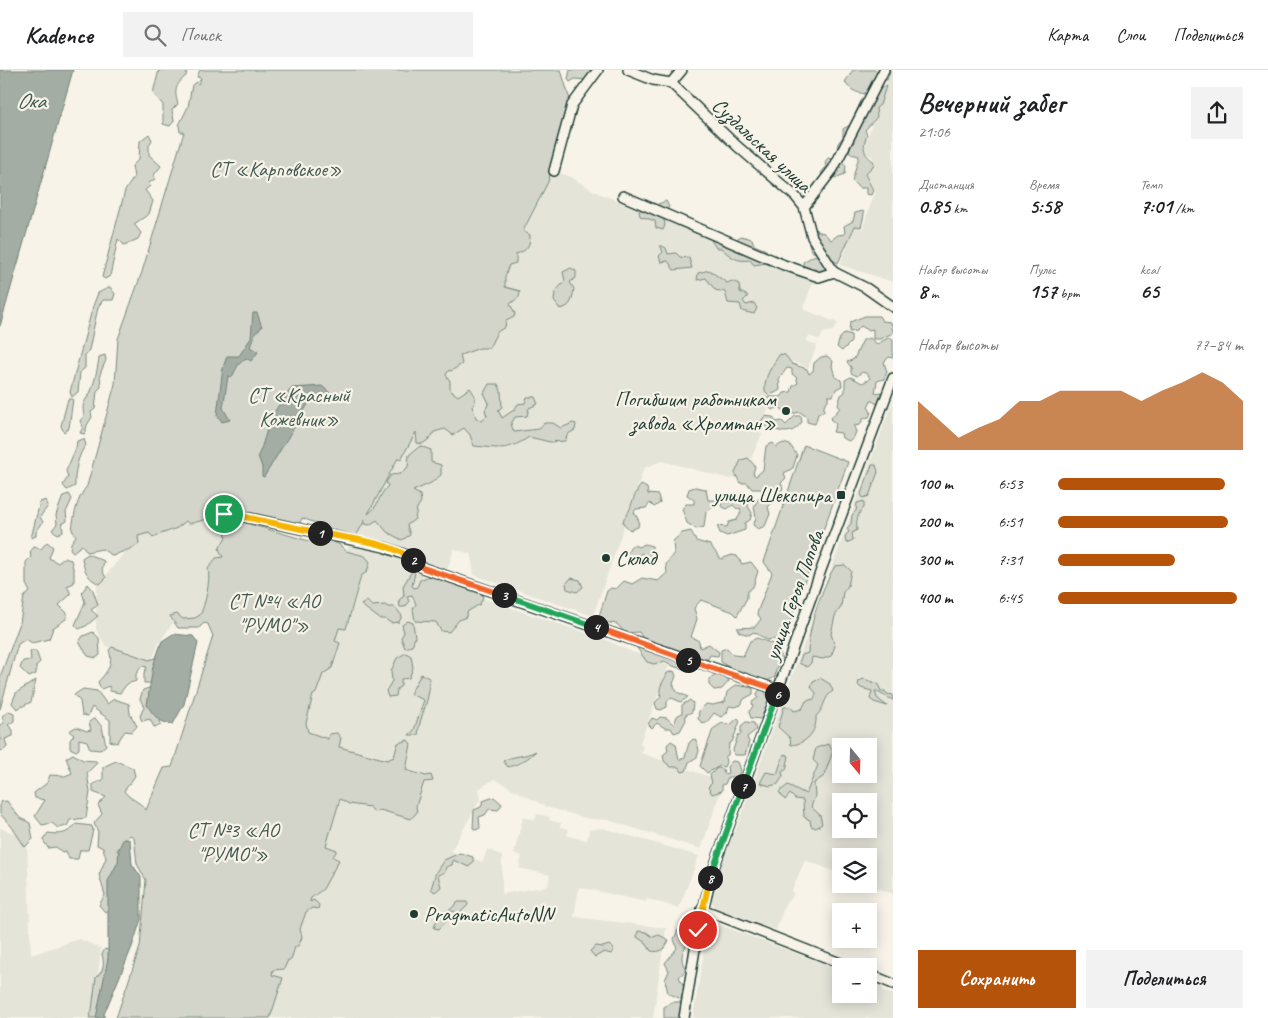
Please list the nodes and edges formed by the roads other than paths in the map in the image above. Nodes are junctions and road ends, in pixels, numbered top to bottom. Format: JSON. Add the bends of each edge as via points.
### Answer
{"nodes":[{"id":1,"x":598,"y":70,"type":"edge"},
{"id":2,"x":628,"y":70,"type":"edge"},
{"id":3,"x":682,"y":70,"type":"edge"},
{"id":4,"x":884,"y":70,"type":"edge"},
{"id":5,"x":671,"y":83,"type":"junction"},
{"id":6,"x":554,"y":171,"type":"dead end"},
{"id":7,"x":623,"y":196,"type":"dead end"},
{"id":8,"x":804,"y":207,"type":"junction"},
{"id":9,"x":834,"y":272,"type":"junction"},
{"id":10,"x":893,"y":307,"type":"edge"},
{"id":11,"x":893,"y":378,"type":"edge"},
{"id":12,"x":224,"y":514,"type":"dead end"},
{"id":13,"x":778,"y":690,"type":"junction"},
{"id":14,"x":702,"y":909,"type":"junction"},
{"id":15,"x":832,"y":960,"type":"edge"},
{"id":16,"x":877,"y":977,"type":"edge"},
{"id":17,"x":893,"y":984,"type":"edge"},
{"id":18,"x":684,"y":1018,"type":"edge"}],
"edges":[{"from":1,"to":6,"type":"street","via":[[572,105]]},
{"from":2,"to":5,"type":"street"},
{"from":3,"to":5,"type":"street"},
{"from":4,"to":8,"type":"street","via":[[833,168]]},
{"from":5,"to":8,"type":"street","name":"Суздальская улица"},
{"from":7,"to":9,"type":"street","via":[[784,265],[820,277]]},
{"from":8,"to":9,"type":"street","name":"Суздальская улица","via":[[812,236]]},
{"from":9,"to":10,"type":"street","via":[[866,288]]},
{"from":11,"to":13,"type":"street","name":"улица Героя Попова"},
{"from":12,"to":13,"type":"street","via":[[384,547],[406,555],[423,568]]},
{"from":13,"to":14,"type":"street","name":"улица Героя Попова"},
{"from":14,"to":15,"type":"street"},
{"from":14,"to":18,"type":"street","name":"улица Героя Попова"},
{"from":16,"to":17,"type":"street"}]}
